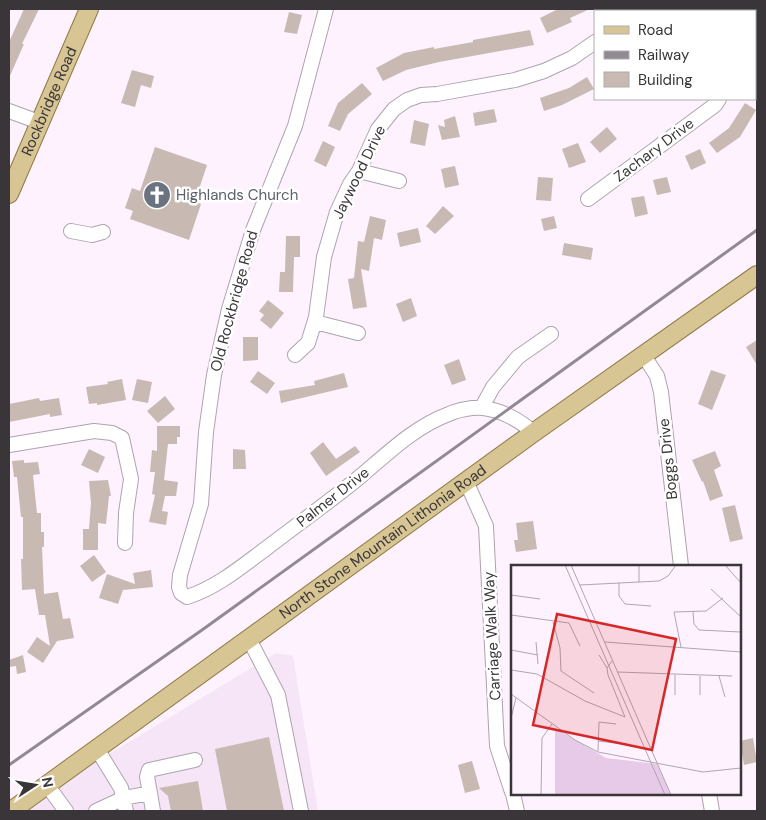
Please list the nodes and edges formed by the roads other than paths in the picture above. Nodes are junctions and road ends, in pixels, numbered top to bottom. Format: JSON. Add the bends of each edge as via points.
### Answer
{"nodes":[{"id":1,"x":89,"y":9,"type":"edge"},
{"id":2,"x":326,"y":9,"type":"edge"},
{"id":3,"x":594,"y":43,"type":"edge"},
{"id":4,"x":718,"y":100,"type":"edge"},
{"id":5,"x":9,"y":111,"type":"edge"},
{"id":6,"x":39,"y":122,"type":"junction"},
{"id":7,"x":359,"y":171,"type":"junction"},
{"id":8,"x":399,"y":181,"type":"dead end"},
{"id":9,"x":9,"y":194,"type":"edge"},
{"id":10,"x":588,"y":199,"type":"dead end"},
{"id":11,"x":72,"y":231,"type":"dead end"},
{"id":12,"x":103,"y":232,"type":"dead end"},
{"id":13,"x":757,"y":275,"type":"edge"},
{"id":14,"x":315,"y":322,"type":"junction"},
{"id":15,"x":358,"y":333,"type":"dead end"},
{"id":16,"x":551,"y":334,"type":"dead end"},
{"id":17,"x":294,"y":355,"type":"dead end"},
{"id":18,"x":644,"y":356,"type":"junction"},
{"id":19,"x":482,"y":408,"type":"junction"},
{"id":20,"x":533,"y":433,"type":"junction"},
{"id":21,"x":9,"y":445,"type":"edge"},
{"id":22,"x":466,"y":481,"type":"junction"},
{"id":23,"x":125,"y":543,"type":"dead end"},
{"id":24,"x":681,"y":565,"type":"edge"},
{"id":25,"x":187,"y":597,"type":"joint"},
{"id":26,"x":249,"y":639,"type":"junction"},
{"id":27,"x":97,"y":749,"type":"junction"},
{"id":28,"x":196,"y":760,"type":"dead end"},
{"id":29,"x":47,"y":785,"type":"junction"},
{"id":30,"x":511,"y":790,"type":"edge"},
{"id":31,"x":150,"y":793,"type":"junction"},
{"id":32,"x":513,"y":795,"type":"edge"},
{"id":33,"x":709,"y":795,"type":"edge"},
{"id":34,"x":125,"y":805,"type":"edge"},
{"id":35,"x":11,"y":811,"type":"edge"},
{"id":36,"x":66,"y":811,"type":"edge"},
{"id":37,"x":96,"y":811,"type":"edge"},
{"id":38,"x":153,"y":811,"type":"edge"},
{"id":39,"x":300,"y":811,"type":"edge"},
{"id":40,"x":517,"y":811,"type":"edge"},
{"id":41,"x":712,"y":811,"type":"edge"}],
"edges":[{"from":1,"to":6,"type":"main road","name":"Rockbridge Road"},
{"from":2,"to":25,"type":"street","name":"Old Rockbridge Road","via":[[295,126],[252,230],[229,309],[214,375],[201,504],[180,575],[179,587]]},
{"from":3,"to":7,"type":"street","name":"Jaywood Drive","via":[[572,58],[515,80],[407,100],[394,109],[378,129]]},
{"from":4,"to":10,"type":"street","name":"Zachary Drive"},
{"from":5,"to":6,"type":"street"},
{"from":6,"to":9,"type":"main road","name":"Rockbridge Road"},
{"from":7,"to":8,"type":"street"},
{"from":7,"to":14,"type":"street","name":"Jaywood Drive","via":[[332,227],[324,257]]},
{"from":11,"to":12,"type":"street","via":[[92,235]]},
{"from":13,"to":18,"type":"main road","name":"North Stone Mountain Lithonia Road"},
{"from":14,"to":15,"type":"street"},
{"from":14,"to":17,"type":"street","name":"Jaywood Drive","via":[[308,343]]},
{"from":16,"to":19,"type":"street","via":[[518,358],[493,387]]},
{"from":18,"to":20,"type":"main road","name":"North Stone Mountain Lithonia Road"},
{"from":18,"to":24,"type":"street","name":"Boggs Drive","via":[[657,376],[661,392]]},
{"from":19,"to":20,"type":"street","name":"Palmer Drive","via":[[501,413]]},
{"from":19,"to":25,"type":"street","name":"Palmer Drive","via":[[451,413],[434,420],[400,442],[307,518],[216,585]]},
{"from":20,"to":22,"type":"main road","name":"North Stone Mountain Lithonia Road"},
{"from":21,"to":23,"type":"street","via":[[94,431],[122,438],[131,478]]},
{"from":22,"to":26,"type":"main road","name":"North Stone Mountain Lithonia Road"},
{"from":22,"to":30,"type":"street","name":"Carriage Walk Way","via":[[486,526],[498,746]]},
{"from":26,"to":27,"type":"main road","name":"North Stone Mountain Lithonia Road"},
{"from":26,"to":39,"type":"street","via":[[278,695]]},
{"from":27,"to":29,"type":"main road","name":"North Stone Mountain Lithonia Road"},
{"from":27,"to":34,"type":"street","via":[[118,782]]},
{"from":28,"to":31,"type":"street","via":[[149,770]]},
{"from":29,"to":35,"type":"main road","name":"North Stone Mountain Lithonia Road"},
{"from":29,"to":36,"type":"street"},
{"from":31,"to":34,"type":"street"},
{"from":31,"to":38,"type":"street"},
{"from":32,"to":40,"type":"street","name":"Carriage Walk Way"},
{"from":33,"to":41,"type":"street"},
{"from":34,"to":37,"type":"street"}]}
